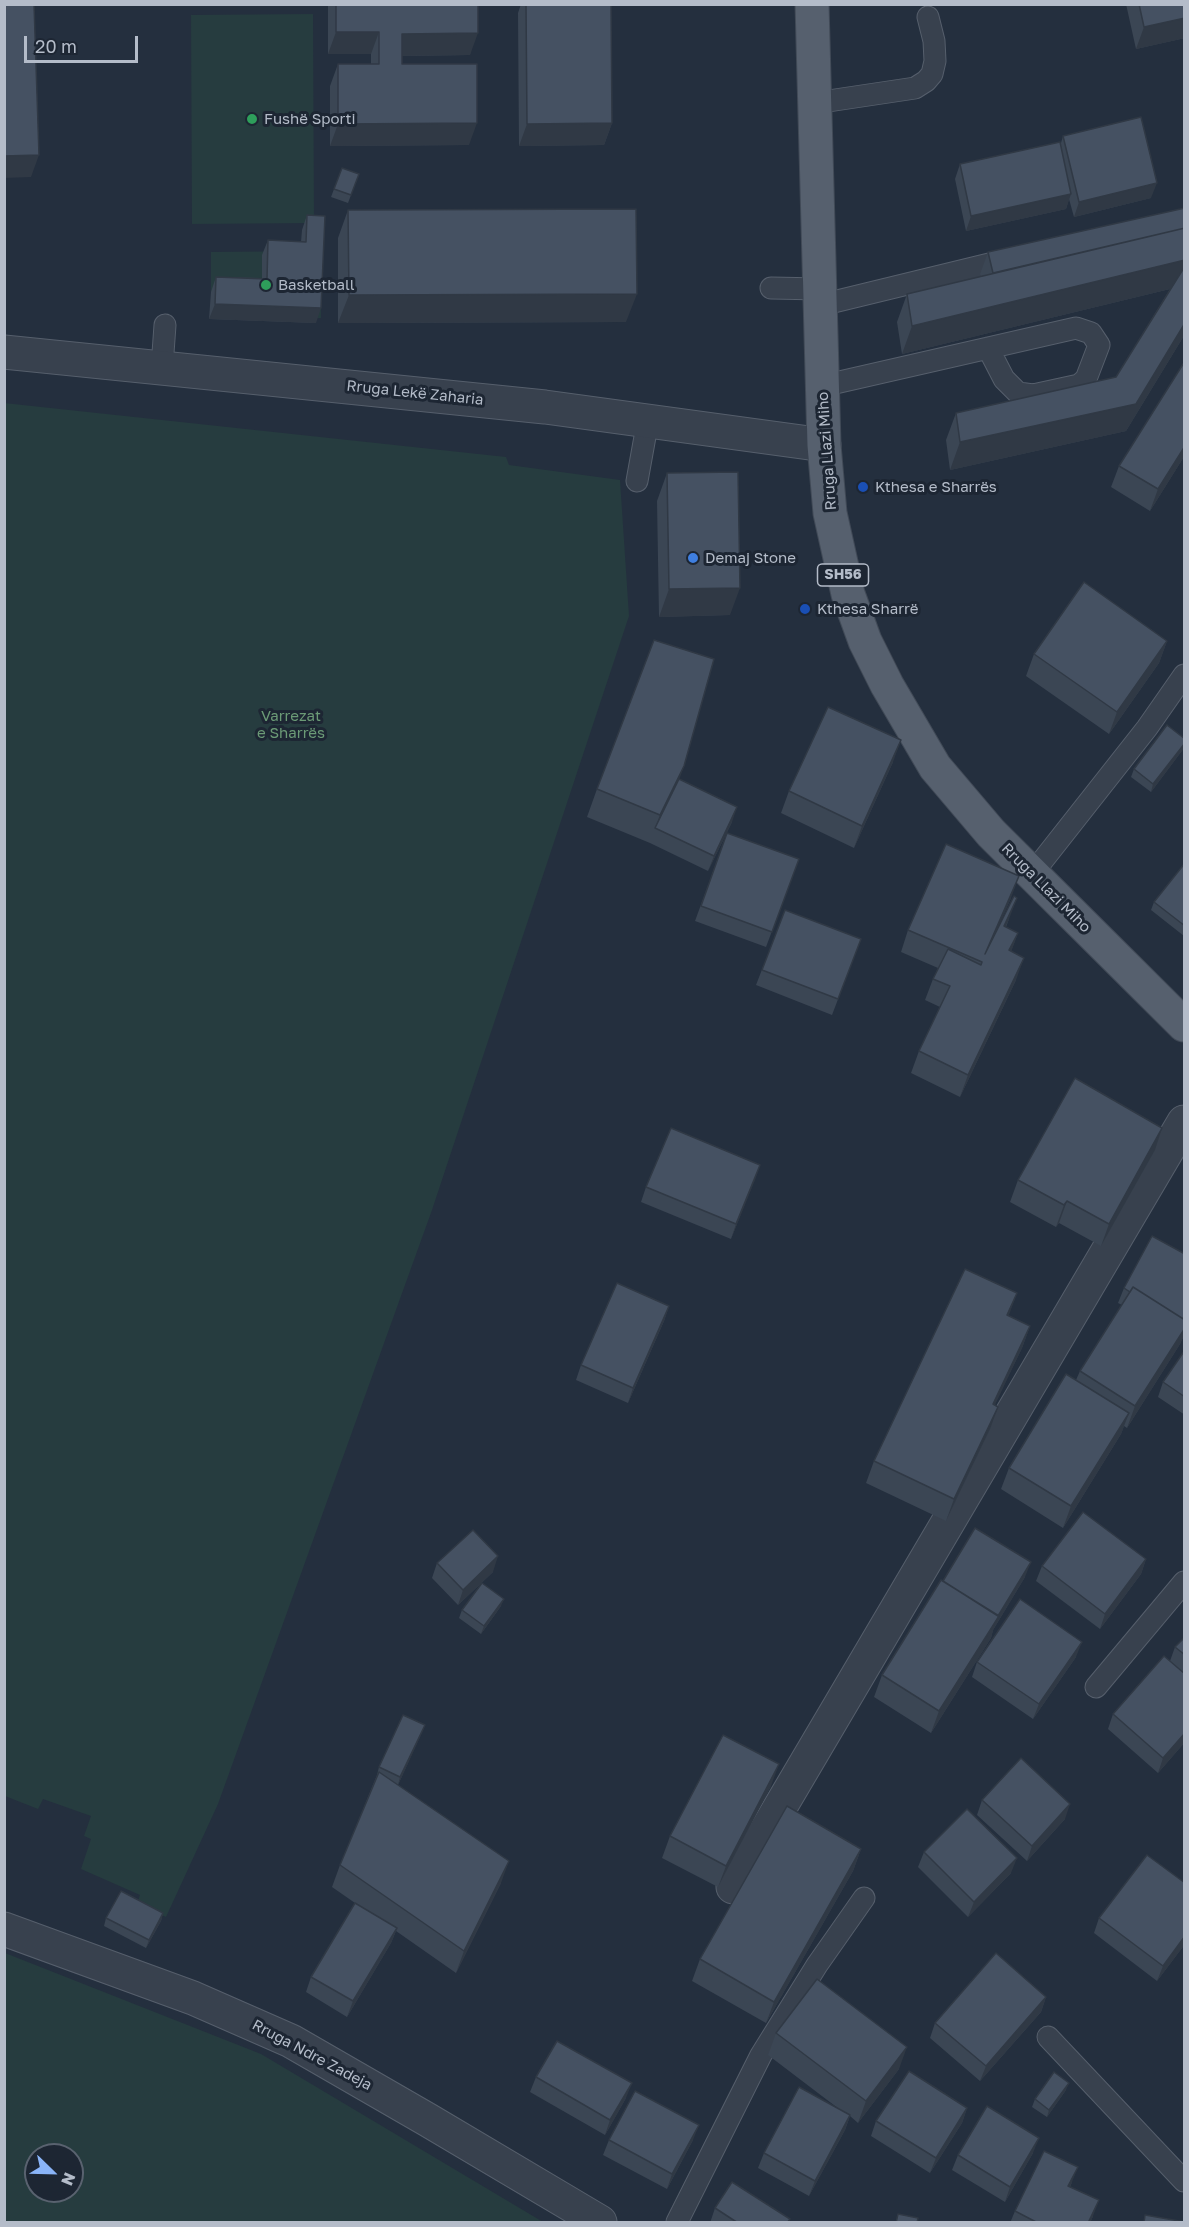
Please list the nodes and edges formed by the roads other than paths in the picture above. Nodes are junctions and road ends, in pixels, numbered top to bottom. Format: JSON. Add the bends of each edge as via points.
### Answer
{"nodes":[{"id":1,"x":812,"y":4,"type":"edge"},
{"id":2,"x":928,"y":17,"type":"dead end"},
{"id":3,"x":815,"y":103,"type":"junction"},
{"id":4,"x":1030,"y":253,"type":"edge"},
{"id":5,"x":771,"y":288,"type":"dead end"},
{"id":6,"x":821,"y":297,"type":"junction"},
{"id":7,"x":165,"y":325,"type":"dead end"},
{"id":8,"x":988,"y":348,"type":"junction"},
{"id":9,"x":4,"y":352,"type":"edge"},
{"id":10,"x":162,"y":367,"type":"junction"},
{"id":11,"x":822,"y":386,"type":"junction"},
{"id":12,"x":648,"y":420,"type":"junction"},
{"id":13,"x":824,"y":445,"type":"junction"},
{"id":14,"x":637,"y":481,"type":"dead end"},
{"id":15,"x":1185,"y":675,"type":"edge"},
{"id":16,"x":1032,"y":874,"type":"junction"},
{"id":17,"x":1181,"y":1015,"type":"edge"},
{"id":18,"x":1185,"y":1122,"type":"edge"},
{"id":19,"x":1185,"y":1582,"type":"edge"},
{"id":20,"x":1096,"y":1687,"type":"dead end"},
{"id":21,"x":733,"y":1887,"type":"dead end"},
{"id":22,"x":864,"y":1898,"type":"dead end"},
{"id":23,"x":4,"y":1929,"type":"edge"},
{"id":24,"x":1048,"y":2037,"type":"dead end"},
{"id":25,"x":1185,"y":2181,"type":"edge"},
{"id":26,"x":600,"y":2223,"type":"edge"},
{"id":27,"x":677,"y":2223,"type":"edge"}],
"edges":[{"from":1,"to":3,"type":"main road","name":"Rruga Llazi Miho","number":"SH56"},
{"from":2,"to":3,"type":"lane","via":[[935,61],[926,81],[915,88]]},
{"from":3,"to":6,"type":"main road","name":"Rruga Llazi Miho","number":"SH56"},
{"from":4,"to":6,"type":"lane"},
{"from":5,"to":6,"type":"lane"},
{"from":6,"to":11,"type":"main road","name":"Rruga Llazi Miho","number":"SH56"},
{"from":7,"to":10,"type":"lane"},
{"from":8,"to":8,"type":"lane","via":[[1076,328],[1091,333],[1099,345],[1086,379],[1079,385],[1033,395],[1018,393],[1004,379]]},
{"from":8,"to":11,"type":"lane"},
{"from":9,"to":10,"type":"street","name":"Rruga Lekë Zaharia"},
{"from":10,"to":12,"type":"street","name":"Rruga Lekë Zaharia"},
{"from":11,"to":13,"type":"main road","name":"Rruga Llazi Miho","number":"SH56"},
{"from":12,"to":13,"type":"street","name":"Rruga Lekë Zaharia"},
{"from":12,"to":14,"type":"lane"},
{"from":13,"to":16,"type":"main road","name":"Rruga Llazi Miho","number":"SH56","via":[[830,513],[842,572],[869,650],[935,767]]},
{"from":15,"to":16,"type":"lane"},
{"from":16,"to":17,"type":"main road","name":"Rruga Llazi Miho","number":"SH56"},
{"from":18,"to":21,"type":"street"},
{"from":19,"to":20,"type":"lane"},
{"from":22,"to":27,"type":"lane","via":[[761,2055]]},
{"from":23,"to":26,"type":"street","name":"Rruga Ndre Zadeja","via":[[193,1998],[291,2042]]},
{"from":24,"to":25,"type":"lane"}]}
